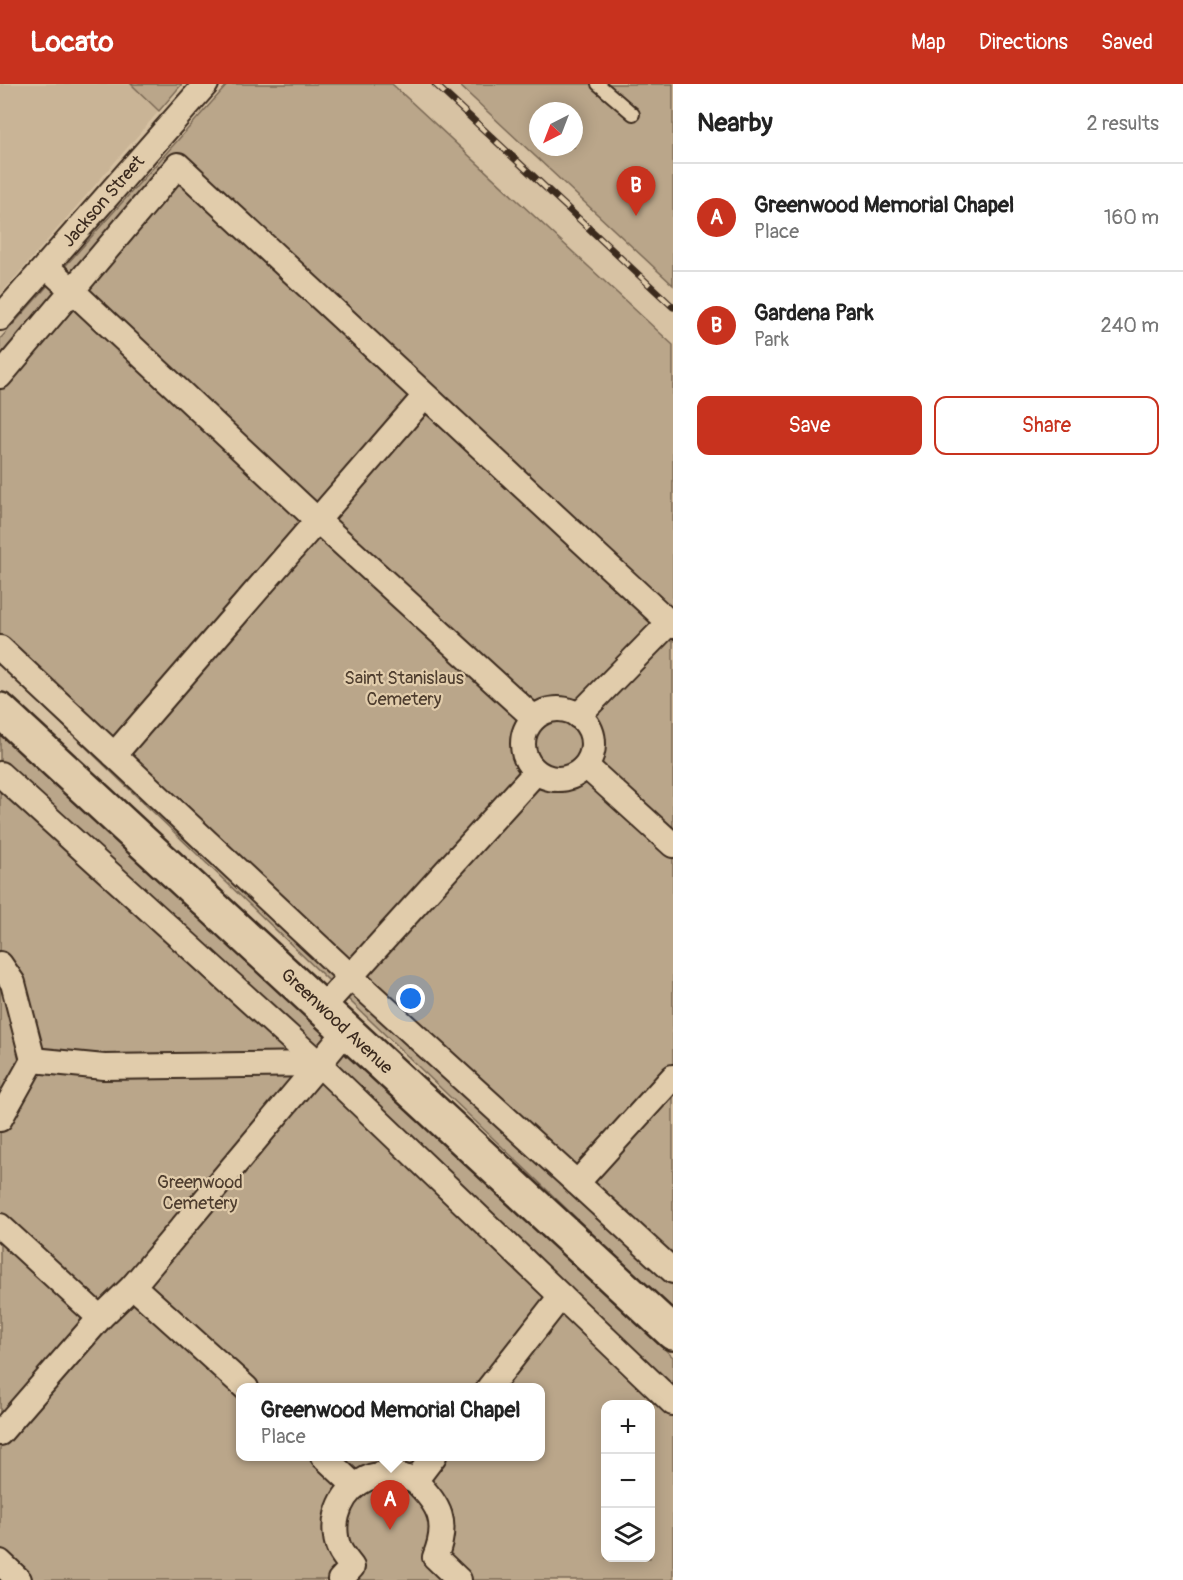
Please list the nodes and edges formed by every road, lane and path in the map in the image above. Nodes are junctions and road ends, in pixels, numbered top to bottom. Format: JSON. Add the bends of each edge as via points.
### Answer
{"nodes":[{"id":1,"x":206,"y":84,"type":"edge"},
{"id":2,"x":598,"y":84,"type":"edge"},
{"id":3,"x":633,"y":114,"type":"dead end"},
{"id":4,"x":46,"y":266,"type":"junction"},
{"id":5,"x":71,"y":291,"type":"junction"},
{"id":6,"x":0,"y":318,"type":"edge"},
{"id":7,"x":0,"y":376,"type":"edge"},
{"id":8,"x":425,"y":396,"type":"junction"},
{"id":9,"x":317,"y":520,"type":"junction"},
{"id":10,"x":671,"y":624,"type":"edge"},
{"id":11,"x":0,"y":648,"type":"edge"},
{"id":12,"x":0,"y":710,"type":"edge"},
{"id":13,"x":578,"y":716,"type":"junction"},
{"id":14,"x":534,"y":718,"type":"junction"},
{"id":15,"x":114,"y":754,"type":"junction"},
{"id":16,"x":586,"y":766,"type":"junction"},
{"id":17,"x":536,"y":772,"type":"junction"},
{"id":18,"x":0,"y":774,"type":"edge"},
{"id":19,"x":673,"y":845,"type":"edge"},
{"id":20,"x":0,"y":964,"type":"edge"},
{"id":21,"x":350,"y":976,"type":"junction"},
{"id":22,"x":322,"y":1008,"type":"junction"},
{"id":23,"x":347,"y":1030,"type":"junction"},
{"id":24,"x":33,"y":1060,"type":"junction"},
{"id":25,"x":319,"y":1064,"type":"junction"},
{"id":26,"x":673,"y":1077,"type":"edge"},
{"id":27,"x":0,"y":1119,"type":"edge"},
{"id":28,"x":577,"y":1183,"type":"junction"},
{"id":29,"x":0,"y":1226,"type":"edge"},
{"id":30,"x":673,"y":1271,"type":"edge"},
{"id":31,"x":133,"y":1286,"type":"junction"},
{"id":32,"x":561,"y":1296,"type":"junction"},
{"id":33,"x":100,"y":1318,"type":"junction"},
{"id":34,"x":673,"y":1333,"type":"edge"},
{"id":35,"x":240,"y":1383,"type":"edge"},
{"id":36,"x":493,"y":1383,"type":"edge"},
{"id":37,"x":673,"y":1403,"type":"edge"},
{"id":38,"x":0,"y":1433,"type":"edge"},
{"id":39,"x":328,"y":1461,"type":"edge"},
{"id":40,"x":430,"y":1461,"type":"edge"},
{"id":41,"x":415,"y":1481,"type":"junction"},
{"id":42,"x":355,"y":1486,"type":"junction"},
{"id":43,"x":0,"y":1562,"type":"edge"},
{"id":44,"x":20,"y":1580,"type":"edge"},
{"id":45,"x":340,"y":1580,"type":"edge"},
{"id":46,"x":459,"y":1580,"type":"edge"}],
"edges":[{"from":1,"to":4,"type":"street","name":"Jackson Street"},
{"from":2,"to":3,"type":"lane"},
{"from":4,"to":5,"type":"street"},
{"from":4,"to":6,"type":"street","name":"Jackson Street"},
{"from":5,"to":7,"type":"street"},
{"from":5,"to":8,"type":"street","via":[[178,165]]},
{"from":5,"to":9,"type":"street"},
{"from":8,"to":9,"type":"street"},
{"from":8,"to":10,"type":"street"},
{"from":9,"to":14,"type":"street"},
{"from":9,"to":15,"type":"street"},
{"from":10,"to":13,"type":"street"},
{"from":11,"to":15,"type":"street"},
{"from":12,"to":22,"type":"street","name":"Greenwood Avenue"},
{"from":13,"to":14,"type":"street","via":[[553,710]]},
{"from":13,"to":16,"type":"street","via":[[589,726],[592,736],[591,757]]},
{"from":14,"to":17,"type":"street","via":[[523,740],[528,763]]},
{"from":15,"to":21,"type":"street"},
{"from":16,"to":17,"type":"street","via":[[568,778],[546,777]]},
{"from":16,"to":19,"type":"street"},
{"from":17,"to":21,"type":"street"},
{"from":18,"to":25,"type":"street"},
{"from":20,"to":24,"type":"street","via":[[13,983]]},
{"from":21,"to":22,"type":"street"},
{"from":21,"to":28,"type":"street"},
{"from":22,"to":23,"type":"street","name":"Greenwood Avenue"},
{"from":23,"to":25,"type":"street"},
{"from":23,"to":34,"type":"street","name":"Greenwood Avenue"},
{"from":24,"to":25,"type":"street","via":[[104,1067]]},
{"from":24,"to":27,"type":"street"},
{"from":25,"to":31,"type":"street"},
{"from":25,"to":32,"type":"street"},
{"from":26,"to":28,"type":"street"},
{"from":28,"to":30,"type":"street"},
{"from":29,"to":33,"type":"street"},
{"from":31,"to":33,"type":"street"},
{"from":31,"to":35,"type":"street"},
{"from":32,"to":36,"type":"street"},
{"from":32,"to":37,"type":"street"},
{"from":33,"to":38,"type":"street"},
{"from":39,"to":42,"type":"street"},
{"from":40,"to":41,"type":"street"},
{"from":41,"to":42,"type":"street","via":[[381,1475]]},
{"from":41,"to":46,"type":"street","via":[[439,1511],[442,1532],[435,1557]]},
{"from":42,"to":45,"type":"street","via":[[339,1505],[334,1525],[339,1550],[352,1567]]},
{"from":43,"to":44,"type":"street"}]}
